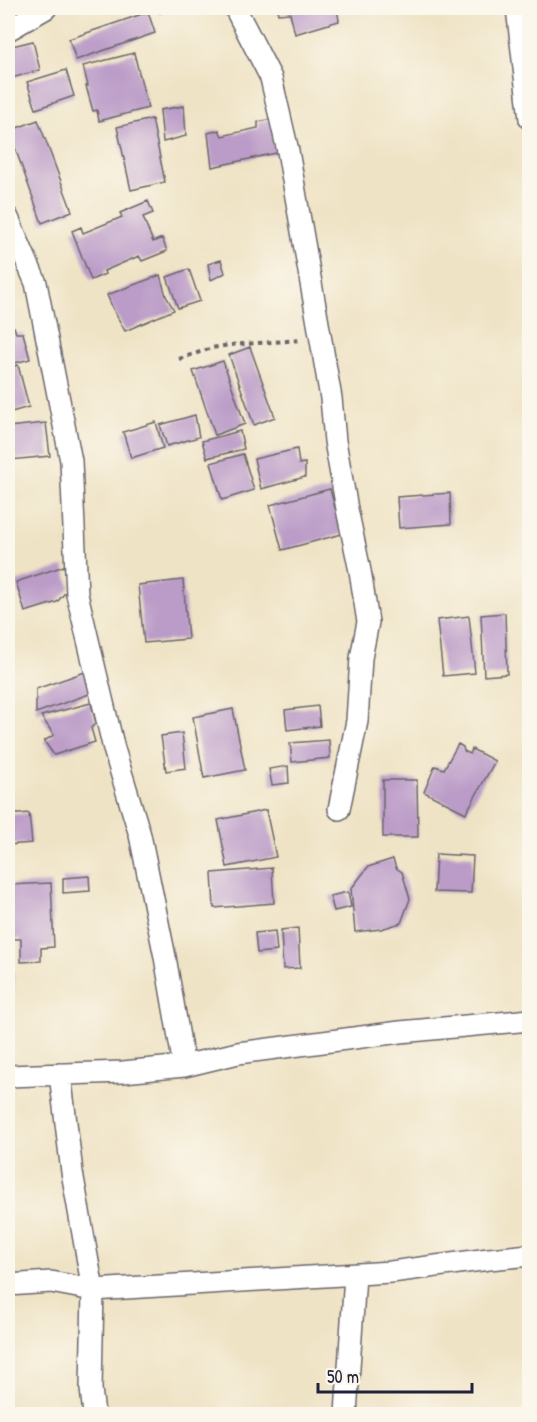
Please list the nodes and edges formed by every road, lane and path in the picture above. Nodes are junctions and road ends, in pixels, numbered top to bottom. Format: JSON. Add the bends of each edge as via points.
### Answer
{"nodes":[{"id":1,"x":46,"y":8,"type":"edge"},
{"id":2,"x":235,"y":8,"type":"edge"},
{"id":3,"x":517,"y":8,"type":"edge"},
{"id":4,"x":8,"y":30,"type":"edge"},
{"id":5,"x":530,"y":119,"type":"edge"},
{"id":6,"x":8,"y":218,"type":"edge"},
{"id":7,"x":319,"y":338,"type":"junction"},
{"id":8,"x":179,"y":359,"type":"dead end"},
{"id":9,"x":339,"y":809,"type":"dead end"},
{"id":10,"x":530,"y":1020,"type":"edge"},
{"id":11,"x":184,"y":1066,"type":"junction"},
{"id":12,"x":60,"y":1074,"type":"junction"},
{"id":13,"x":8,"y":1076,"type":"edge"},
{"id":14,"x":530,"y":1255,"type":"edge"},
{"id":15,"x":355,"y":1275,"type":"junction"},
{"id":16,"x":8,"y":1285,"type":"edge"},
{"id":17,"x":93,"y":1290,"type":"junction"},
{"id":18,"x":94,"y":1414,"type":"edge"},
{"id":19,"x":346,"y":1414,"type":"edge"}],
"edges":[{"from":1,"to":4,"type":"street"},
{"from":2,"to":7,"type":"street","via":[[271,78],[288,151]]},
{"from":3,"to":5,"type":"street"},
{"from":6,"to":11,"type":"street","via":[[36,284],[71,461],[77,594],[114,749],[140,835]]},
{"from":7,"to":8,"type":"path","via":[[230,345]]},
{"from":7,"to":9,"type":"street","via":[[368,622],[357,721]]},
{"from":10,"to":11,"type":"street","via":[[238,1053]]},
{"from":11,"to":12,"type":"street"},
{"from":12,"to":13,"type":"street"},
{"from":12,"to":17,"type":"street"},
{"from":14,"to":15,"type":"street"},
{"from":15,"to":17,"type":"street"},
{"from":15,"to":19,"type":"street"},
{"from":16,"to":17,"type":"street","via":[[51,1282]]},
{"from":17,"to":18,"type":"street"}]}
